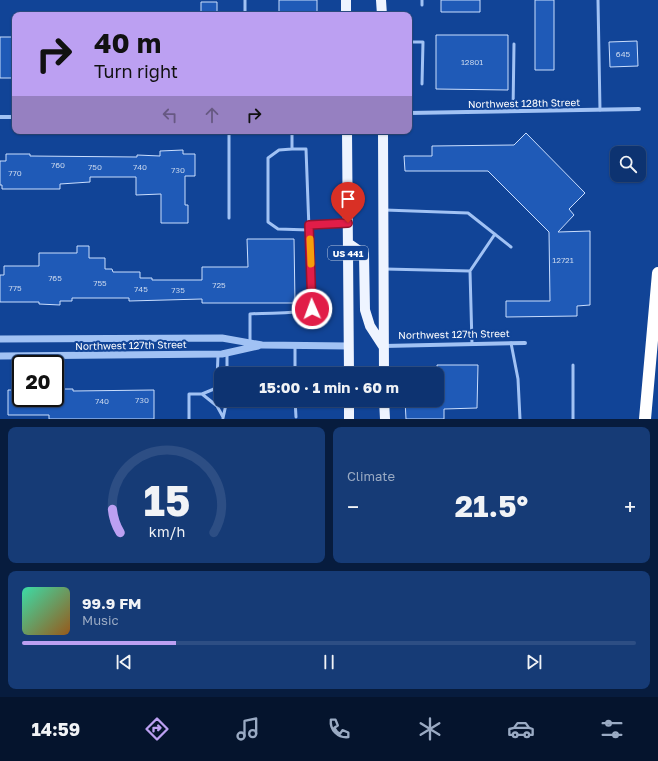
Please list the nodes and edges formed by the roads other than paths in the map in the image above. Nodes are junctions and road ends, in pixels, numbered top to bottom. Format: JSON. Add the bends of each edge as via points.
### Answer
{"nodes":[{"id":1,"x":245,"y":0,"type":"edge"},
{"id":2,"x":346,"y":0,"type":"edge"},
{"id":3,"x":382,"y":0,"type":"edge"},
{"id":4,"x":422,"y":0,"type":"edge"},
{"id":5,"x":598,"y":0,"type":"edge"},
{"id":6,"x":422,"y":5,"type":"dead end"},
{"id":7,"x":245,"y":12,"type":"edge"},
{"id":8,"x":346,"y":12,"type":"edge"},
{"id":9,"x":382,"y":12,"type":"edge"},
{"id":10,"x":412,"y":42,"type":"edge"},
{"id":11,"x":514,"y":44,"type":"dead end"},
{"id":12,"x":422,"y":84,"type":"dead end"},
{"id":13,"x":600,"y":110,"type":"junction"},
{"id":14,"x":639,"y":110,"type":"dead end"},
{"id":15,"x":513,"y":111,"type":"junction"},
{"id":16,"x":412,"y":113,"type":"edge"},
{"id":17,"x":0,"y":117,"type":"edge"},
{"id":18,"x":12,"y":117,"type":"edge"},
{"id":19,"x":229,"y":134,"type":"edge"},
{"id":20,"x":292,"y":134,"type":"edge"},
{"id":21,"x":347,"y":134,"type":"edge"},
{"id":22,"x":383,"y":134,"type":"edge"},
{"id":23,"x":292,"y":149,"type":"junction"},
{"id":24,"x":383,"y":210,"type":"junction"},
{"id":25,"x":229,"y":218,"type":"dead end"},
{"id":26,"x":348,"y":223,"type":"junction"},
{"id":27,"x":309,"y":225,"type":"junction"},
{"id":28,"x":309,"y":230,"type":"junction"},
{"id":29,"x":494,"y":234,"type":"junction"},
{"id":30,"x":348,"y":244,"type":"junction"},
{"id":31,"x":511,"y":247,"type":"dead end"},
{"id":32,"x":383,"y":269,"type":"junction"},
{"id":33,"x":470,"y":271,"type":"junction"},
{"id":34,"x":658,"y":273,"type":"edge"},
{"id":35,"x":0,"y":339,"type":"edge"},
{"id":36,"x":250,"y":343,"type":"junction"},
{"id":37,"x":511,"y":343,"type":"junction"},
{"id":38,"x":525,"y":343,"type":"dead end"},
{"id":39,"x":472,"y":344,"type":"junction"},
{"id":40,"x":262,"y":345,"type":"junction"},
{"id":41,"x":295,"y":346,"type":"junction"},
{"id":42,"x":348,"y":346,"type":"junction"},
{"id":43,"x":383,"y":346,"type":"junction"},
{"id":44,"x":227,"y":353,"type":"junction"},
{"id":45,"x":218,"y":354,"type":"junction"},
{"id":46,"x":0,"y":356,"type":"edge"},
{"id":47,"x":573,"y":365,"type":"dead end"},
{"id":48,"x":227,"y":367,"type":"edge"},
{"id":49,"x":295,"y":367,"type":"edge"},
{"id":50,"x":349,"y":367,"type":"edge"},
{"id":51,"x":384,"y":367,"type":"edge"},
{"id":52,"x":202,"y":394,"type":"junction"},
{"id":53,"x":225,"y":407,"type":"edge"},
{"id":54,"x":295,"y":407,"type":"edge"},
{"id":55,"x":349,"y":407,"type":"edge"},
{"id":56,"x":384,"y":407,"type":"edge"},
{"id":57,"x":296,"y":417,"type":"dead end"},
{"id":58,"x":223,"y":418,"type":"edge"},
{"id":59,"x":188,"y":419,"type":"edge"},
{"id":60,"x":350,"y":419,"type":"edge"},
{"id":61,"x":384,"y":419,"type":"edge"},
{"id":62,"x":520,"y":419,"type":"edge"},
{"id":63,"x":573,"y":419,"type":"edge"},
{"id":64,"x":645,"y":419,"type":"edge"}],
"edges":[{"from":1,"to":7,"type":"lane"},
{"from":2,"to":8,"type":"main road"},
{"from":3,"to":9,"type":"main road"},
{"from":4,"to":6,"type":"lane"},
{"from":5,"to":13,"type":"lane"},
{"from":10,"to":12,"type":"lane","via":[[422,42]]},
{"from":11,"to":15,"type":"lane"},
{"from":13,"to":14,"type":"street","name":"Northwest 128th Street"},
{"from":13,"to":15,"type":"street","name":"Northwest 128th Street"},
{"from":15,"to":16,"type":"street","name":"Northwest 128th Street"},
{"from":17,"to":18,"type":"street"},
{"from":19,"to":25,"type":"lane"},
{"from":20,"to":23,"type":"lane"},
{"from":21,"to":26,"type":"main road","number":"US 441"},
{"from":22,"to":24,"type":"main road"},
{"from":23,"to":27,"type":"lane","via":[[306,149]]},
{"from":23,"to":28,"type":"lane","via":[[279,150],[268,158],[268,222],[278,229]]},
{"from":24,"to":29,"type":"lane","via":[[468,213]]},
{"from":24,"to":32,"type":"main road"},
{"from":26,"to":27,"type":"lane"},
{"from":26,"to":30,"type":"main road","number":"US 441"},
{"from":27,"to":28,"type":"lane"},
{"from":28,"to":36,"type":"lane","via":[[312,309],[299,313],[250,314]]},
{"from":29,"to":31,"type":"lane"},
{"from":29,"to":33,"type":"lane"},
{"from":30,"to":42,"type":"main road","number":"US 441"},
{"from":30,"to":43,"type":"main road","via":[[364,254],[365,310],[370,326]]},
{"from":32,"to":33,"type":"lane"},
{"from":32,"to":43,"type":"main road"},
{"from":33,"to":39,"type":"lane"},
{"from":34,"to":64,"type":"highway"},
{"from":35,"to":36,"type":"street","name":"Northwest 127th Street","via":[[222,338]]},
{"from":36,"to":40,"type":"street","name":"Northwest 127th Street"},
{"from":37,"to":38,"type":"street","name":"Northwest 127th Street"},
{"from":37,"to":39,"type":"street","name":"Northwest 127th Street"},
{"from":37,"to":62,"type":"lane","via":[[518,379]]},
{"from":39,"to":43,"type":"street","name":"Northwest 127th Street"},
{"from":40,"to":41,"type":"street","name":"Northwest 127th Street"},
{"from":40,"to":44,"type":"street","name":"Northwest 127th Street"},
{"from":41,"to":42,"type":"street","name":"Northwest 127th Street"},
{"from":41,"to":49,"type":"lane"},
{"from":42,"to":50,"type":"main road","number":"US 441"},
{"from":43,"to":51,"type":"main road"},
{"from":44,"to":45,"type":"street","name":"Northwest 127th Street"},
{"from":44,"to":48,"type":"lane"},
{"from":45,"to":46,"type":"street","name":"Northwest 127th Street"},
{"from":45,"to":52,"type":"lane","via":[[214,389]]},
{"from":47,"to":63,"type":"lane"},
{"from":52,"to":58,"type":"lane","via":[[217,406]]},
{"from":52,"to":59,"type":"lane","via":[[189,394]]},
{"from":53,"to":58,"type":"lane"},
{"from":54,"to":57,"type":"lane"},
{"from":55,"to":60,"type":"main road"},
{"from":56,"to":61,"type":"main road"}]}
